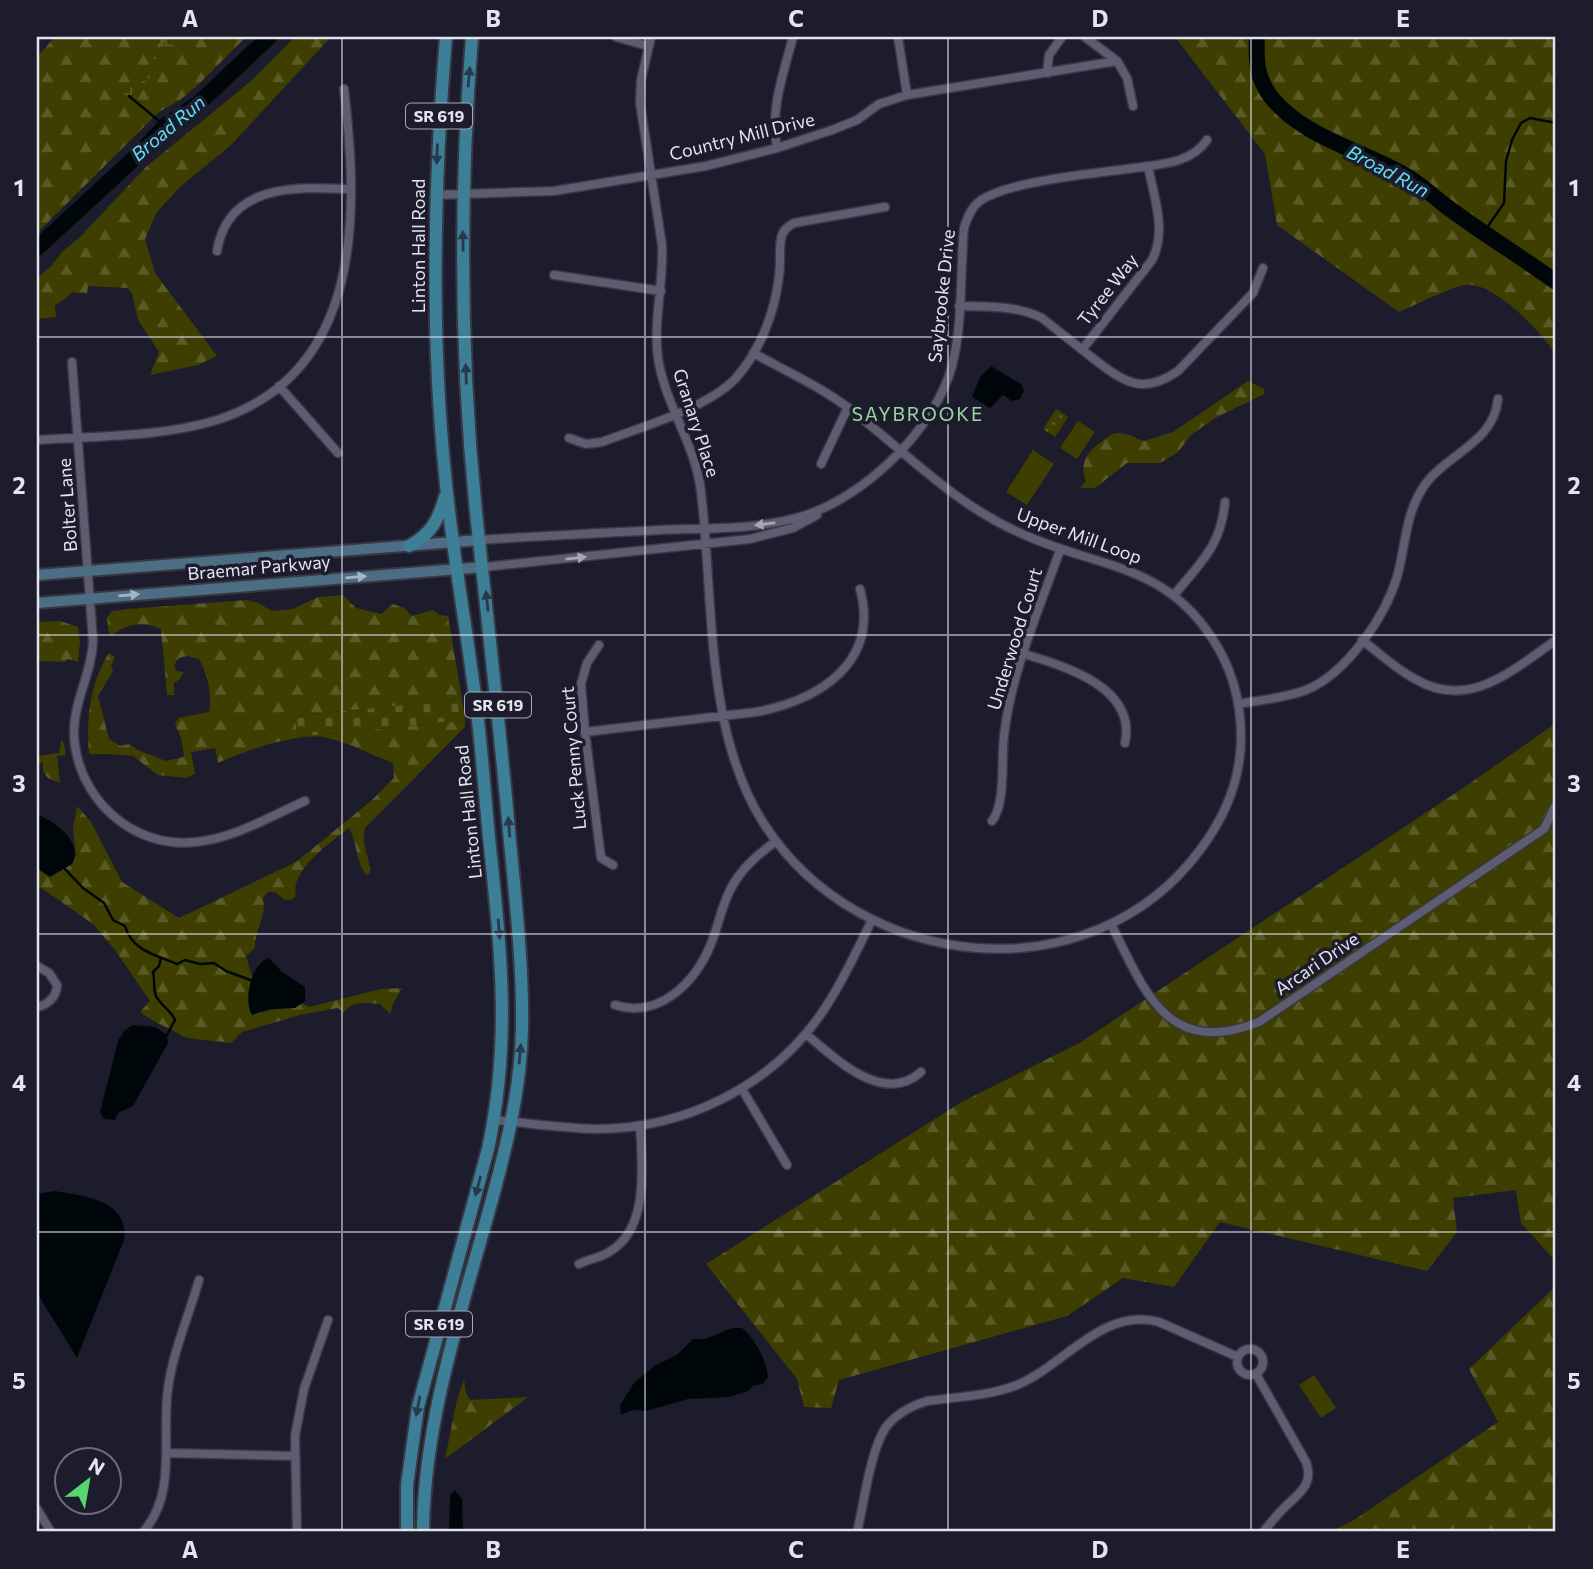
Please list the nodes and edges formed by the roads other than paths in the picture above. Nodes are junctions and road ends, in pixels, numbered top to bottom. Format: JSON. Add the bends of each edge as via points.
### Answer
{"nodes":[{"id":1,"x":446,"y":37,"type":"edge"},
{"id":2,"x":472,"y":37,"type":"edge"},
{"id":3,"x":615,"y":37,"type":"edge"},
{"id":4,"x":793,"y":37,"type":"edge"},
{"id":5,"x":898,"y":37,"type":"edge"},
{"id":6,"x":1062,"y":37,"type":"edge"},
{"id":7,"x":1085,"y":37,"type":"edge"},
{"id":8,"x":650,"y":41,"type":"edge"},
{"id":9,"x":1117,"y":61,"type":"junction"},
{"id":10,"x":1047,"y":73,"type":"junction"},
{"id":11,"x":344,"y":89,"type":"dead end"},
{"id":12,"x":907,"y":95,"type":"junction"},
{"id":13,"x":1133,"y":107,"type":"dead end"},
{"id":14,"x":1207,"y":140,"type":"dead end"},
{"id":15,"x":777,"y":148,"type":"junction"},
{"id":16,"x":1149,"y":166,"type":"junction"},
{"id":17,"x":650,"y":176,"type":"junction"},
{"id":18,"x":350,"y":189,"type":"junction"},
{"id":19,"x":463,"y":194,"type":"junction"},
{"id":20,"x":436,"y":195,"type":"junction"},
{"id":21,"x":885,"y":207,"type":"dead end"},
{"id":22,"x":217,"y":251,"type":"dead end"},
{"id":23,"x":1263,"y":268,"type":"dead end"},
{"id":24,"x":554,"y":275,"type":"dead end"},
{"id":25,"x":661,"y":290,"type":"junction"},
{"id":26,"x":959,"y":306,"type":"junction"},
{"id":27,"x":1082,"y":350,"type":"junction"},
{"id":28,"x":753,"y":353,"type":"junction"},
{"id":29,"x":72,"y":362,"type":"dead end"},
{"id":30,"x":279,"y":386,"type":"junction"},
{"id":31,"x":1498,"y":400,"type":"dead end"},
{"id":32,"x":848,"y":408,"type":"junction"},
{"id":33,"x":674,"y":413,"type":"junction"},
{"id":34,"x":79,"y":437,"type":"junction"},
{"id":35,"x":569,"y":438,"type":"dead end"},
{"id":36,"x":37,"y":440,"type":"edge"},
{"id":37,"x":899,"y":451,"type":"junction"},
{"id":38,"x":338,"y":453,"type":"dead end"},
{"id":39,"x":821,"y":464,"type":"dead end"},
{"id":40,"x":447,"y":490,"type":"junction"},
{"id":41,"x":1225,"y":502,"type":"dead end"},
{"id":42,"x":830,"y":505,"type":"junction"},
{"id":43,"x":704,"y":528,"type":"junction"},
{"id":44,"x":480,"y":541,"type":"junction"},
{"id":45,"x":453,"y":542,"type":"junction"},
{"id":46,"x":409,"y":545,"type":"junction"},
{"id":47,"x":705,"y":545,"type":"junction"},
{"id":48,"x":1060,"y":550,"type":"junction"},
{"id":49,"x":484,"y":567,"type":"junction"},
{"id":50,"x":456,"y":569,"type":"junction"},
{"id":51,"x":89,"y":571,"type":"junction"},
{"id":52,"x":37,"y":575,"type":"edge"},
{"id":53,"x":860,"y":589,"type":"dead end"},
{"id":54,"x":1174,"y":595,"type":"junction"},
{"id":55,"x":91,"y":598,"type":"junction"},
{"id":56,"x":37,"y":603,"type":"edge"},
{"id":57,"x":1362,"y":640,"type":"junction"},
{"id":58,"x":1556,"y":640,"type":"edge"},
{"id":59,"x":599,"y":645,"type":"dead end"},
{"id":60,"x":1024,"y":654,"type":"junction"},
{"id":61,"x":1238,"y":704,"type":"junction"},
{"id":62,"x":723,"y":717,"type":"junction"},
{"id":63,"x":585,"y":732,"type":"junction"},
{"id":64,"x":1125,"y":743,"type":"dead end"},
{"id":65,"x":305,"y":801,"type":"dead end"},
{"id":66,"x":1554,"y":808,"type":"dead end"},
{"id":67,"x":992,"y":821,"type":"dead end"},
{"id":68,"x":776,"y":841,"type":"junction"},
{"id":69,"x":613,"y":865,"type":"dead end"},
{"id":70,"x":872,"y":920,"type":"junction"},
{"id":71,"x":1111,"y":924,"type":"junction"},
{"id":72,"x":37,"y":967,"type":"edge"},
{"id":73,"x":615,"y":1005,"type":"dead end"},
{"id":74,"x":37,"y":1007,"type":"edge"},
{"id":75,"x":806,"y":1034,"type":"junction"},
{"id":76,"x":921,"y":1072,"type":"dead end"},
{"id":77,"x":742,"y":1089,"type":"junction"},
{"id":78,"x":494,"y":1120,"type":"junction"},
{"id":79,"x":511,"y":1122,"type":"junction"},
{"id":80,"x":640,"y":1125,"type":"junction"},
{"id":81,"x":788,"y":1165,"type":"dead end"},
{"id":82,"x":579,"y":1264,"type":"dead end"},
{"id":83,"x":199,"y":1280,"type":"dead end"},
{"id":84,"x":328,"y":1320,"type":"dead end"},
{"id":85,"x":1238,"y":1357,"type":"junction"},
{"id":86,"x":1256,"y":1374,"type":"junction"},
{"id":87,"x":166,"y":1453,"type":"junction"},
{"id":88,"x":294,"y":1456,"type":"junction"},
{"id":89,"x":37,"y":1509,"type":"edge"},
{"id":90,"x":51,"y":1532,"type":"edge"},
{"id":91,"x":143,"y":1532,"type":"edge"},
{"id":92,"x":297,"y":1532,"type":"edge"},
{"id":93,"x":407,"y":1532,"type":"edge"},
{"id":94,"x":424,"y":1532,"type":"edge"},
{"id":95,"x":857,"y":1532,"type":"edge"},
{"id":96,"x":1263,"y":1532,"type":"edge"}],
"edges":[{"from":1,"to":20,"type":"main road","name":"Linton Hall Road","number":"SR 619","one_way":true},
{"from":19,"to":2,"type":"main road","number":"SR 619","one_way":true},
{"from":3,"to":8,"type":"street"},
{"from":4,"to":15,"type":"street","via":[[775,106]]},
{"from":5,"to":12,"type":"street"},
{"from":6,"to":10,"type":"street","via":[[1049,55]]},
{"from":7,"to":9,"type":"street"},
{"from":8,"to":17,"type":"street","name":"Granary Place","via":[[640,103]]},
{"from":9,"to":10,"type":"street","name":"Country Mill Drive"},
{"from":9,"to":13,"type":"street","via":[[1127,78]]},
{"from":10,"to":12,"type":"street","name":"Country Mill Drive"},
{"from":11,"to":18,"type":"street"},
{"from":12,"to":15,"type":"street","name":"Country Mill Drive","via":[[879,104],[845,125]]},
{"from":14,"to":16,"type":"street","name":"Saybrooke Drive","via":[[1187,158]]},
{"from":15,"to":17,"type":"street","name":"Country Mill Drive"},
{"from":16,"to":26,"type":"street","name":"Saybrooke Drive","via":[[1005,190],[979,201],[964,228]]},
{"from":16,"to":27,"type":"street","name":"Tyree Way","via":[[1160,232],[1156,251]]},
{"from":17,"to":19,"type":"street","name":"Country Mill Drive","via":[[554,191]]},
{"from":17,"to":25,"type":"street","name":"Granary Place","via":[[662,245]]},
{"from":18,"to":22,"type":"street","via":[[281,190],[250,201],[225,225]]},
{"from":18,"to":30,"type":"street","via":[[347,260],[337,302],[311,351]]},
{"from":19,"to":20,"type":"street","name":"Country Mill Drive"},
{"from":44,"to":19,"type":"main road","number":"SR 619","one_way":true,"via":[[466,381]]},
{"from":20,"to":40,"type":"main road","name":"Linton Hall Road","number":"SR 619","via":[[435,308]]},
{"from":21,"to":28,"type":"street","via":[[793,223],[783,231],[776,296]]},
{"from":23,"to":27,"type":"street","via":[[1253,293],[1178,371],[1158,382],[1138,384],[1116,377]]},
{"from":24,"to":25,"type":"street"},
{"from":25,"to":33,"type":"street","name":"Granary Place","via":[[658,356]]},
{"from":26,"to":27,"type":"street","via":[[1031,313]]},
{"from":26,"to":37,"type":"street","name":"Saybrooke Drive","via":[[956,348],[941,396]]},
{"from":28,"to":32,"type":"street","name":"Upper Mill Loop"},
{"from":28,"to":33,"type":"street","via":[[724,388],[700,404]]},
{"from":29,"to":34,"type":"street","name":"Bolter Lane"},
{"from":30,"to":34,"type":"street","via":[[238,412],[198,425]]},
{"from":30,"to":38,"type":"street"},
{"from":31,"to":57,"type":"street","via":[[1484,433],[1432,476],[1416,499],[1392,589]]},
{"from":32,"to":37,"type":"street","name":"Upper Mill Loop"},
{"from":32,"to":39,"type":"street"},
{"from":33,"to":35,"type":"street","via":[[595,444]]},
{"from":33,"to":43,"type":"street","name":"Granary Place","via":[[697,468]]},
{"from":34,"to":36,"type":"street"},
{"from":34,"to":51,"type":"street","name":"Bolter Lane"},
{"from":37,"to":42,"type":"street","name":"Saybrooke Drive"},
{"from":37,"to":48,"type":"street","name":"Upper Mill Loop","via":[[948,491],[990,517]]},
{"from":40,"to":45,"type":"main road","name":"Linton Hall Road","number":"SR 619"},
{"from":40,"to":46,"type":"main road","via":[[435,525]]},
{"from":41,"to":54,"type":"street","via":[[1214,546]]},
{"from":42,"to":43,"type":"street","name":"Saybrooke Drive","one_way":true,"via":[[778,522]]},
{"from":42,"to":47,"type":"street","name":"Saybrooke Drive","via":[[808,521],[776,534]]},
{"from":43,"to":44,"type":"street","name":"Saybrooke Drive"},
{"from":43,"to":47,"type":"street","name":"Upper Mill Loop"},
{"from":44,"to":45,"type":"street","name":"Braemar Parkway"},
{"from":44,"to":49,"type":"main road","number":"SR 619"},
{"from":45,"to":46,"type":"street","name":"Braemar Parkway"},
{"from":45,"to":50,"type":"main road","name":"Linton Hall Road","number":"SR 619"},
{"from":46,"to":51,"type":"street","name":"Braemar Parkway"},
{"from":49,"to":47,"type":"street","name":"Saybrooke Drive","one_way":true},
{"from":47,"to":62,"type":"street","name":"Upper Mill Loop"},
{"from":48,"to":54,"type":"street","name":"Upper Mill Loop","via":[[1125,568]]},
{"from":48,"to":60,"type":"street","name":"Underwood Court"},
{"from":49,"to":50,"type":"street","name":"Braemar Parkway"},
{"from":79,"to":49,"type":"main road","number":"SR 619","one_way":true,"via":[[522,1032],[522,982]]},
{"from":55,"to":50,"type":"street","name":"Braemar Parkway","one_way":true},
{"from":50,"to":78,"type":"main road","name":"Linton Hall Road","number":"SR 619","one_way":true,"via":[[473,677],[502,966],[502,1058]]},
{"from":51,"to":52,"type":"street","name":"Braemar Parkway"},
{"from":51,"to":55,"type":"street","name":"Bolter Lane"},
{"from":53,"to":62,"type":"street","via":[[864,629],[852,658],[834,681],[795,703]]},
{"from":54,"to":61,"type":"street","name":"Upper Mill Loop","via":[[1201,623],[1222,655]]},
{"from":55,"to":56,"type":"street","name":"Braemar Parkway"},
{"from":55,"to":65,"type":"street","name":"Bolter Lane","via":[[92,656],[74,733],[86,782],[111,814],[147,836],[194,843],[228,834]]},
{"from":57,"to":58,"type":"street","via":[[1415,679],[1437,688],[1464,691],[1503,677]]},
{"from":57,"to":61,"type":"street","via":[[1321,683],[1292,694]]},
{"from":59,"to":63,"type":"street","name":"Luck Penny Court","via":[[583,675]]},
{"from":60,"to":64,"type":"street","via":[[1067,667],[1103,689],[1125,720]]},
{"from":60,"to":67,"type":"street","name":"Underwood Court","via":[[1007,715],[999,809]]},
{"from":61,"to":71,"type":"street","name":"Upper Mill Loop","via":[[1239,768],[1222,817],[1178,877],[1143,906]]},
{"from":62,"to":63,"type":"street"},
{"from":62,"to":68,"type":"street","name":"Upper Mill Loop","via":[[743,783]]},
{"from":63,"to":69,"type":"street","name":"Luck Penny Court","via":[[601,858]]},
{"from":66,"to":71,"type":"street","name":"Arcari Drive","via":[[1544,829],[1259,1022],[1239,1030],[1193,1030],[1170,1019],[1143,987]]},
{"from":68,"to":70,"type":"street","name":"Upper Mill Loop","via":[[810,878]]},
{"from":68,"to":73,"type":"street","via":[[752,860],[733,884],[703,960],[683,986],[649,1008]]},
{"from":70,"to":71,"type":"street","name":"Upper Mill Loop","via":[[929,941],[996,949],[1067,939]]},
{"from":70,"to":75,"type":"street","via":[[834,993]]},
{"from":72,"to":74,"type":"street","via":[[49,973],[57,985],[54,996]]},
{"from":75,"to":76,"type":"street","via":[[842,1063],[877,1082],[897,1085]]},
{"from":75,"to":77,"type":"street"},
{"from":77,"to":80,"type":"street","via":[[696,1111]]},
{"from":77,"to":81,"type":"street"},
{"from":78,"to":79,"type":"street"},
{"from":78,"to":93,"type":"main road","name":"Linton Hall Road","number":"SR 619","one_way":true,"via":[[418,1407],[407,1485]]},
{"from":79,"to":80,"type":"street","via":[[596,1129]]},
{"from":79,"to":94,"type":"main road","number":"SR 619","via":[[436,1409],[425,1480]]},
{"from":80,"to":82,"type":"street","via":[[642,1190],[634,1221],[612,1251]]},
{"from":83,"to":87,"type":"street","via":[[168,1388]]},
{"from":84,"to":88,"type":"street","via":[[304,1389]]},
{"from":85,"to":86,"type":"street","via":[[1241,1372]]},
{"from":85,"to":86,"type":"street","via":[[1249,1349],[1260,1354],[1263,1365]]},
{"from":85,"to":95,"type":"street","via":[[1159,1322],[1139,1318],[1109,1325],[1016,1385],[914,1405],[891,1421],[880,1437]]},
{"from":86,"to":96,"type":"street","via":[[1306,1462],[1309,1477],[1303,1490]]},
{"from":87,"to":88,"type":"street"},
{"from":87,"to":91,"type":"street","via":[[163,1495]]},
{"from":88,"to":92,"type":"street"},
{"from":89,"to":90,"type":"street"}]}
